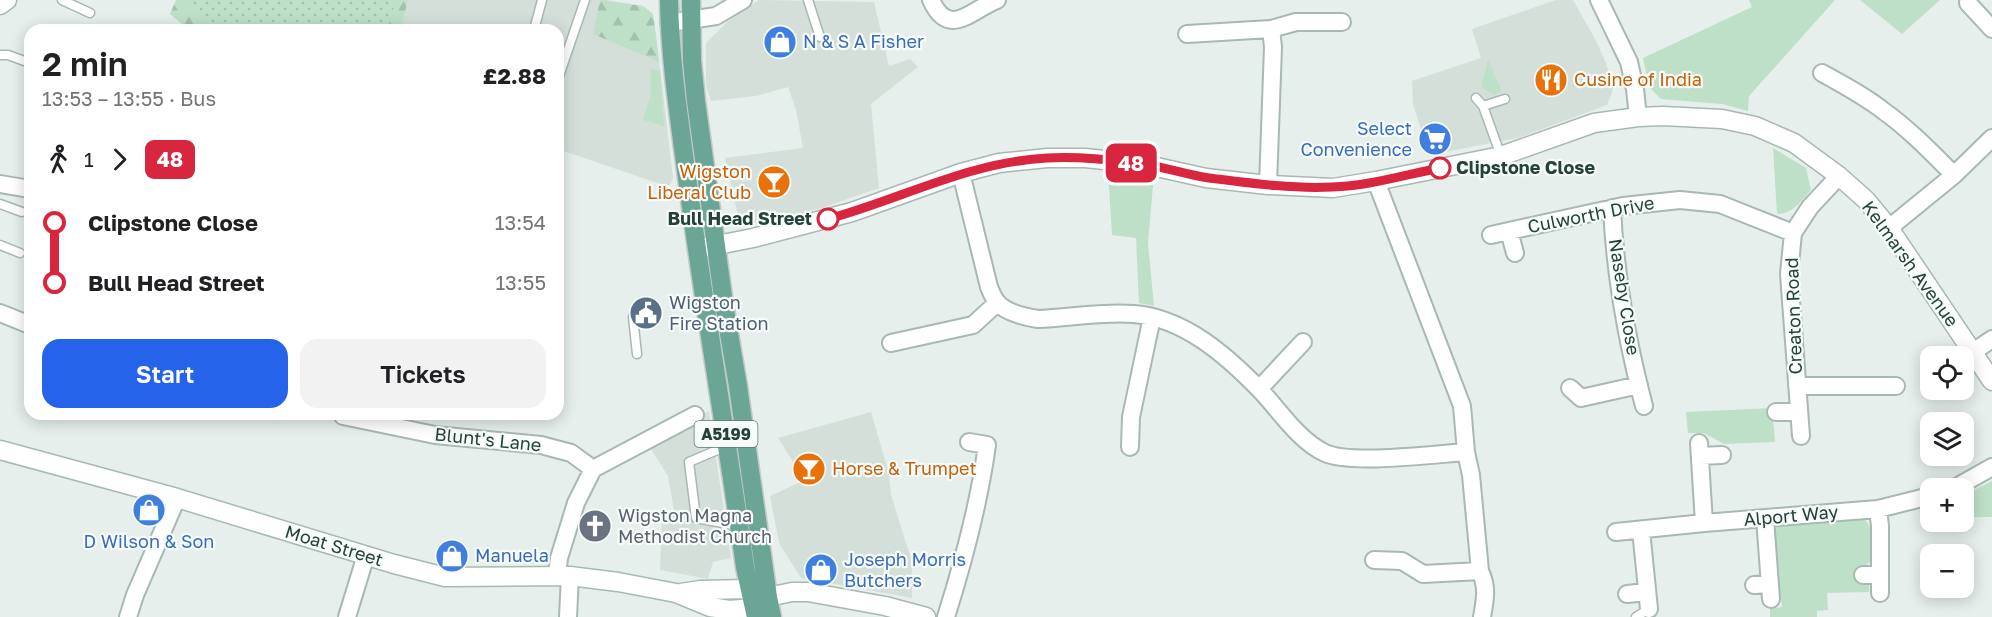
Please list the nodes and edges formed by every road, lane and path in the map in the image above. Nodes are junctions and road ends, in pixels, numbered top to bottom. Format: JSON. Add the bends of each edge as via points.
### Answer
{"nodes":[{"id":1,"x":7,"y":0,"type":"edge"},
{"id":2,"x":62,"y":0,"type":"edge"},
{"id":3,"x":542,"y":0,"type":"edge"},
{"id":4,"x":585,"y":0,"type":"edge"},
{"id":5,"x":669,"y":0,"type":"edge"},
{"id":6,"x":692,"y":0,"type":"edge"},
{"id":7,"x":743,"y":0,"type":"edge"},
{"id":8,"x":808,"y":0,"type":"edge"},
{"id":9,"x":931,"y":0,"type":"edge"},
{"id":10,"x":997,"y":0,"type":"edge"},
{"id":11,"x":1602,"y":1,"type":"edge"},
{"id":12,"x":1968,"y":3,"type":"dead end"},
{"id":13,"x":0,"y":5,"type":"edge"},
{"id":14,"x":90,"y":13,"type":"dead end"},
{"id":15,"x":692,"y":20,"type":"junction"},
{"id":16,"x":1342,"y":22,"type":"dead end"},
{"id":17,"x":669,"y":23,"type":"junction"},
{"id":18,"x":536,"y":24,"type":"edge"},
{"id":19,"x":1271,"y":29,"type":"junction"},
{"id":20,"x":1992,"y":29,"type":"edge"},
{"id":21,"x":1187,"y":34,"type":"dead end"},
{"id":22,"x":820,"y":38,"type":"dead end"},
{"id":23,"x":0,"y":55,"type":"edge"},
{"id":24,"x":24,"y":61,"type":"edge"},
{"id":25,"x":564,"y":61,"type":"edge"},
{"id":26,"x":1822,"y":73,"type":"dead end"},
{"id":27,"x":1476,"y":98,"type":"dead end"},
{"id":28,"x":1504,"y":99,"type":"dead end"},
{"id":29,"x":1483,"y":106,"type":"junction"},
{"id":30,"x":1638,"y":117,"type":"junction"},
{"id":31,"x":1992,"y":138,"type":"edge"},
{"id":32,"x":1501,"y":156,"type":"junction"},
{"id":33,"x":961,"y":173,"type":"junction"},
{"id":34,"x":1954,"y":174,"type":"junction"},
{"id":35,"x":1839,"y":176,"type":"junction"},
{"id":36,"x":1376,"y":181,"type":"junction"},
{"id":37,"x":0,"y":184,"type":"edge"},
{"id":38,"x":1268,"y":185,"type":"junction"},
{"id":39,"x":24,"y":188,"type":"edge"},
{"id":40,"x":0,"y":204,"type":"edge"},
{"id":41,"x":1612,"y":208,"type":"junction"},
{"id":42,"x":22,"y":212,"type":"dead end"},
{"id":43,"x":1889,"y":228,"type":"junction"},
{"id":44,"x":1509,"y":231,"type":"junction"},
{"id":45,"x":1793,"y":233,"type":"junction"},
{"id":46,"x":1491,"y":235,"type":"dead end"},
{"id":47,"x":0,"y":245,"type":"edge"},
{"id":48,"x":716,"y":246,"type":"junction"},
{"id":49,"x":697,"y":249,"type":"junction"},
{"id":50,"x":20,"y":253,"type":"dead end"},
{"id":51,"x":1515,"y":253,"type":"dead end"},
{"id":52,"x":997,"y":303,"type":"junction"},
{"id":53,"x":715,"y":305,"type":"junction"},
{"id":54,"x":0,"y":313,"type":"edge"},
{"id":55,"x":633,"y":316,"type":"dead end"},
{"id":56,"x":1152,"y":317,"type":"junction"},
{"id":57,"x":24,"y":323,"type":"edge"},
{"id":58,"x":1992,"y":339,"type":"edge"},
{"id":59,"x":1303,"y":342,"type":"dead end"},
{"id":60,"x":891,"y":343,"type":"dead end"},
{"id":61,"x":1969,"y":346,"type":"edge"},
{"id":62,"x":1974,"y":351,"type":"edge"},
{"id":63,"x":637,"y":354,"type":"dead end"},
{"id":64,"x":1974,"y":354,"type":"edge"},
{"id":65,"x":1992,"y":381,"type":"edge"},
{"id":66,"x":1639,"y":385,"type":"junction"},
{"id":67,"x":1797,"y":386,"type":"junction"},
{"id":68,"x":1896,"y":386,"type":"dead end"},
{"id":69,"x":1259,"y":389,"type":"junction"},
{"id":70,"x":1575,"y":399,"type":"dead end"},
{"id":71,"x":1644,"y":406,"type":"dead end"},
{"id":72,"x":1776,"y":412,"type":"dead end"},
{"id":73,"x":1799,"y":412,"type":"junction"},
{"id":74,"x":695,"y":414,"type":"dead end"},
{"id":75,"x":362,"y":420,"type":"edge"},
{"id":76,"x":1801,"y":436,"type":"dead end"},
{"id":77,"x":745,"y":437,"type":"junction"},
{"id":78,"x":969,"y":442,"type":"dead end"},
{"id":79,"x":728,"y":446,"type":"junction"},
{"id":80,"x":1130,"y":447,"type":"dead end"},
{"id":81,"x":0,"y":450,"type":"edge"},
{"id":82,"x":1466,"y":452,"type":"junction"},
{"id":83,"x":1722,"y":454,"type":"dead end"},
{"id":84,"x":1992,"y":467,"type":"edge"},
{"id":85,"x":593,"y":469,"type":"junction"},
{"id":86,"x":1972,"y":478,"type":"edge"},
{"id":87,"x":177,"y":498,"type":"junction"},
{"id":88,"x":1920,"y":498,"type":"edge"},
{"id":89,"x":1878,"y":509,"type":"junction"},
{"id":90,"x":1766,"y":518,"type":"junction"},
{"id":91,"x":1704,"y":523,"type":"junction"},
{"id":92,"x":740,"y":526,"type":"junction"},
{"id":93,"x":1641,"y":530,"type":"junction"},
{"id":94,"x":1616,"y":532,"type":"dead end"},
{"id":95,"x":366,"y":555,"type":"junction"},
{"id":96,"x":1374,"y":560,"type":"dead end"},
{"id":97,"x":1480,"y":571,"type":"junction"},
{"id":98,"x":563,"y":576,"type":"junction"},
{"id":99,"x":1765,"y":589,"type":"dead end"},
{"id":100,"x":749,"y":590,"type":"junction"},
{"id":101,"x":1647,"y":592,"type":"junction"},
{"id":102,"x":676,"y":593,"type":"junction"},
{"id":103,"x":1880,"y":593,"type":"dead end"},
{"id":104,"x":1627,"y":594,"type":"dead end"},
{"id":105,"x":759,"y":607,"type":"edge"},
{"id":106,"x":1642,"y":613,"type":"edge"},
{"id":107,"x":128,"y":617,"type":"edge"},
{"id":108,"x":347,"y":617,"type":"edge"},
{"id":109,"x":568,"y":617,"type":"edge"},
{"id":110,"x":772,"y":617,"type":"edge"},
{"id":111,"x":926,"y":617,"type":"edge"},
{"id":112,"x":946,"y":617,"type":"edge"},
{"id":113,"x":1482,"y":617,"type":"edge"}],
"edges":[{"from":1,"to":13,"type":"street"},
{"from":2,"to":14,"type":"lane"},
{"from":3,"to":18,"type":"lane"},
{"from":4,"to":25,"type":"lane"},
{"from":5,"to":17,"type":"main road","number":"A5199"},
{"from":6,"to":15,"type":"main road","number":"A5199"},
{"from":7,"to":15,"type":"street","via":[[716,16]]},
{"from":8,"to":22,"type":"lane"},
{"from":9,"to":10,"type":"street","via":[[944,18],[954,20],[964,19]]},
{"from":11,"to":30,"type":"street","via":[[1629,62]]},
{"from":12,"to":20,"type":"street"},
{"from":15,"to":17,"type":"street"},
{"from":15,"to":48,"type":"main road","number":"A5199","via":[[696,101]]},
{"from":16,"to":19,"type":"street","via":[[1296,22]]},
{"from":17,"to":49,"type":"main road","number":"A5199"},
{"from":19,"to":21,"type":"street"},
{"from":19,"to":38,"type":"street"},
{"from":23,"to":24,"type":"lane"},
{"from":26,"to":34,"type":"street","via":[[1886,112]]},
{"from":27,"to":29,"type":"lane"},
{"from":28,"to":29,"type":"lane"},
{"from":29,"to":32,"type":"lane"},
{"from":30,"to":32,"type":"street","name":"Kelmarsh Avenue","via":[[1594,123]]},
{"from":30,"to":35,"type":"street","name":"Kelmarsh Avenue","via":[[1722,120],[1755,126],[1794,143]]},
{"from":31,"to":34,"type":"street"},
{"from":32,"to":36,"type":"street","name":"Kelmarsh Avenue"},
{"from":33,"to":38,"type":"street","name":"Kelmarsh Avenue","via":[[999,163],[1085,158]]},
{"from":33,"to":48,"type":"street","name":"Kelmarsh Avenue","via":[[852,212]]},
{"from":33,"to":52,"type":"street","via":[[989,287]]},
{"from":34,"to":43,"type":"street"},
{"from":35,"to":43,"type":"street","name":"Kelmarsh Avenue"},
{"from":35,"to":45,"type":"street","name":"Creaton Road","via":[[1810,207]]},
{"from":36,"to":38,"type":"street","name":"Kelmarsh Avenue","via":[[1333,188]]},
{"from":36,"to":82,"type":"street","via":[[1462,406]]},
{"from":37,"to":39,"type":"street"},
{"from":40,"to":42,"type":"lane"},
{"from":41,"to":44,"type":"street","name":"Culworth Drive"},
{"from":41,"to":45,"type":"street","name":"Culworth Drive","via":[[1680,200],[1720,204]]},
{"from":41,"to":66,"type":"street","name":"Naseby Close","via":[[1620,298]]},
{"from":43,"to":61,"type":"street","name":"Kelmarsh Avenue"},
{"from":44,"to":46,"type":"street","name":"Culworth Drive"},
{"from":44,"to":51,"type":"street"},
{"from":45,"to":67,"type":"street","name":"Creaton Road","via":[[1789,274]]},
{"from":47,"to":50,"type":"lane"},
{"from":48,"to":49,"type":"street","name":"Kelmarsh Avenue"},
{"from":48,"to":53,"type":"main road","number":"A5199"},
{"from":49,"to":53,"type":"main road","number":"A5199"},
{"from":52,"to":56,"type":"street","via":[[1038,319],[1118,314]]},
{"from":52,"to":60,"type":"street","via":[[974,325]]},
{"from":53,"to":77,"type":"main road","number":"A5199"},
{"from":53,"to":79,"type":"main road","number":"A5199"},
{"from":54,"to":57,"type":"street"},
{"from":55,"to":63,"type":"lane"},
{"from":56,"to":69,"type":"street","via":[[1186,330],[1219,352]]},
{"from":56,"to":80,"type":"street","via":[[1131,417]]},
{"from":58,"to":62,"type":"street"},
{"from":59,"to":69,"type":"street"},
{"from":64,"to":65,"type":"street","name":"Kelmarsh Avenue"},
{"from":66,"to":70,"type":"street"},
{"from":66,"to":71,"type":"street","name":"Naseby Close"},
{"from":67,"to":68,"type":"street"},
{"from":67,"to":73,"type":"street","name":"Creaton Road"},
{"from":69,"to":82,"type":"street","via":[[1303,438],[1326,454],[1356,459]]},
{"from":72,"to":73,"type":"street"},
{"from":73,"to":76,"type":"street","name":"Creaton Road"},
{"from":74,"to":85,"type":"street"},
{"from":75,"to":85,"type":"street","name":"Blunt's Lane","via":[[435,435],[541,445],[571,453]]},
{"from":77,"to":79,"type":"lane"},
{"from":77,"to":105,"type":"main road","via":[[759,535]]},
{"from":78,"to":112,"type":"street","via":[[987,446],[966,554]]},
{"from":79,"to":92,"type":"main road","number":"A5199"},
{"from":79,"to":92,"type":"lane","via":[[689,462],[696,518]]},
{"from":81,"to":87,"type":"street","name":"Moat Street"},
{"from":82,"to":97,"type":"street"},
{"from":83,"to":91,"type":"street","via":[[1700,449]]},
{"from":84,"to":86,"type":"street"},
{"from":85,"to":98,"type":"street","via":[[576,503],[559,558]]},
{"from":87,"to":95,"type":"street","name":"Moat Street"},
{"from":87,"to":107,"type":"street"},
{"from":88,"to":89,"type":"street","name":"Alport Way"},
{"from":89,"to":90,"type":"street","name":"Alport Way"},
{"from":89,"to":103,"type":"street","via":[[1880,526],[1871,575]]},
{"from":90,"to":91,"type":"street","name":"Alport Way"},
{"from":90,"to":99,"type":"street"},
{"from":91,"to":93,"type":"street","name":"Alport Way"},
{"from":92,"to":100,"type":"main road","number":"A5199"},
{"from":93,"to":94,"type":"street","name":"Alport Way"},
{"from":93,"to":101,"type":"street"},
{"from":95,"to":98,"type":"street","name":"Moat Street","via":[[445,577]]},
{"from":95,"to":108,"type":"street"},
{"from":96,"to":97,"type":"street","via":[[1402,561],[1423,574]]},
{"from":97,"to":113,"type":"street","via":[[1486,592]]},
{"from":98,"to":102,"type":"street","name":"Moat Street"},
{"from":98,"to":109,"type":"street"},
{"from":100,"to":102,"type":"street","name":"Moat Street"},
{"from":100,"to":105,"type":"main road"},
{"from":101,"to":104,"type":"street"},
{"from":101,"to":106,"type":"street"},
{"from":102,"to":105,"type":"street","name":"Moat Street","via":[[710,607]]},
{"from":105,"to":110,"type":"main road"},
{"from":105,"to":111,"type":"street","name":"Moat Street","via":[[792,592],[808,592]]}]}
